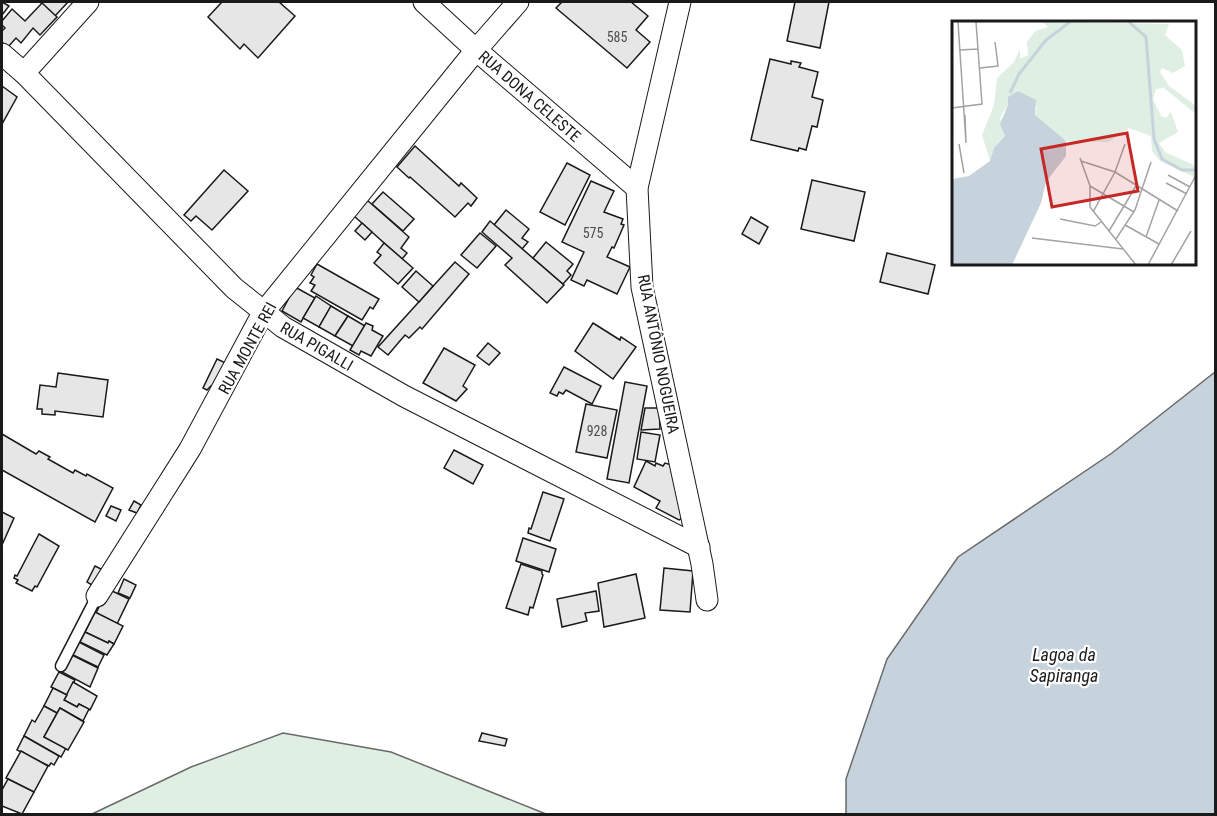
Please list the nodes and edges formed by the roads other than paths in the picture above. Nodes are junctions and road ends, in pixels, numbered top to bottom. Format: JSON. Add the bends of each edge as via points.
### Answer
{"nodes":[{"id":1,"x":88,"y":2,"type":"edge"},
{"id":2,"x":424,"y":2,"type":"edge"},
{"id":3,"x":518,"y":2,"type":"edge"},
{"id":4,"x":680,"y":2,"type":"edge"},
{"id":5,"x":476,"y":50,"type":"junction"},
{"id":6,"x":2,"y":54,"type":"edge"},
{"id":7,"x":24,"y":73,"type":"junction"},
{"id":8,"x":637,"y":188,"type":"junction"},
{"id":9,"x":262,"y":313,"type":"junction"},
{"id":10,"x":699,"y":547,"type":"junction"},
{"id":11,"x":97,"y":596,"type":"joint"},
{"id":12,"x":707,"y":600,"type":"dead end"},
{"id":13,"x":61,"y":666,"type":"dead end"}],
"edges":[{"from":1,"to":7,"type":"street"},
{"from":2,"to":5,"type":"street","name":"RUA DONA CELESTE"},
{"from":3,"to":5,"type":"street","name":"RUA MONTE REI"},
{"from":4,"to":8,"type":"street","name":"RUA ANTÔNIO NOGUEIRA"},
{"from":5,"to":8,"type":"street","name":"RUA DONA CELESTE"},
{"from":5,"to":9,"type":"street","name":"RUA MONTE REI"},
{"from":6,"to":7,"type":"street","name":"RUA PIGALLI"},
{"from":7,"to":9,"type":"street","name":"RUA PIGALLI"},
{"from":8,"to":10,"type":"street","name":"RUA ANTÔNIO NOGUEIRA","via":[[642,287]]},
{"from":9,"to":10,"type":"street","name":"RUA PIGALLI","via":[[404,396]]},
{"from":9,"to":11,"type":"street","name":"RUA MONTE REI","via":[[190,449]]},
{"from":10,"to":12,"type":"street","name":"RUA ANTÔNIO NOGUEIRA"},
{"from":11,"to":13,"type":"lane","name":"RUA MONTE REI"}]}
